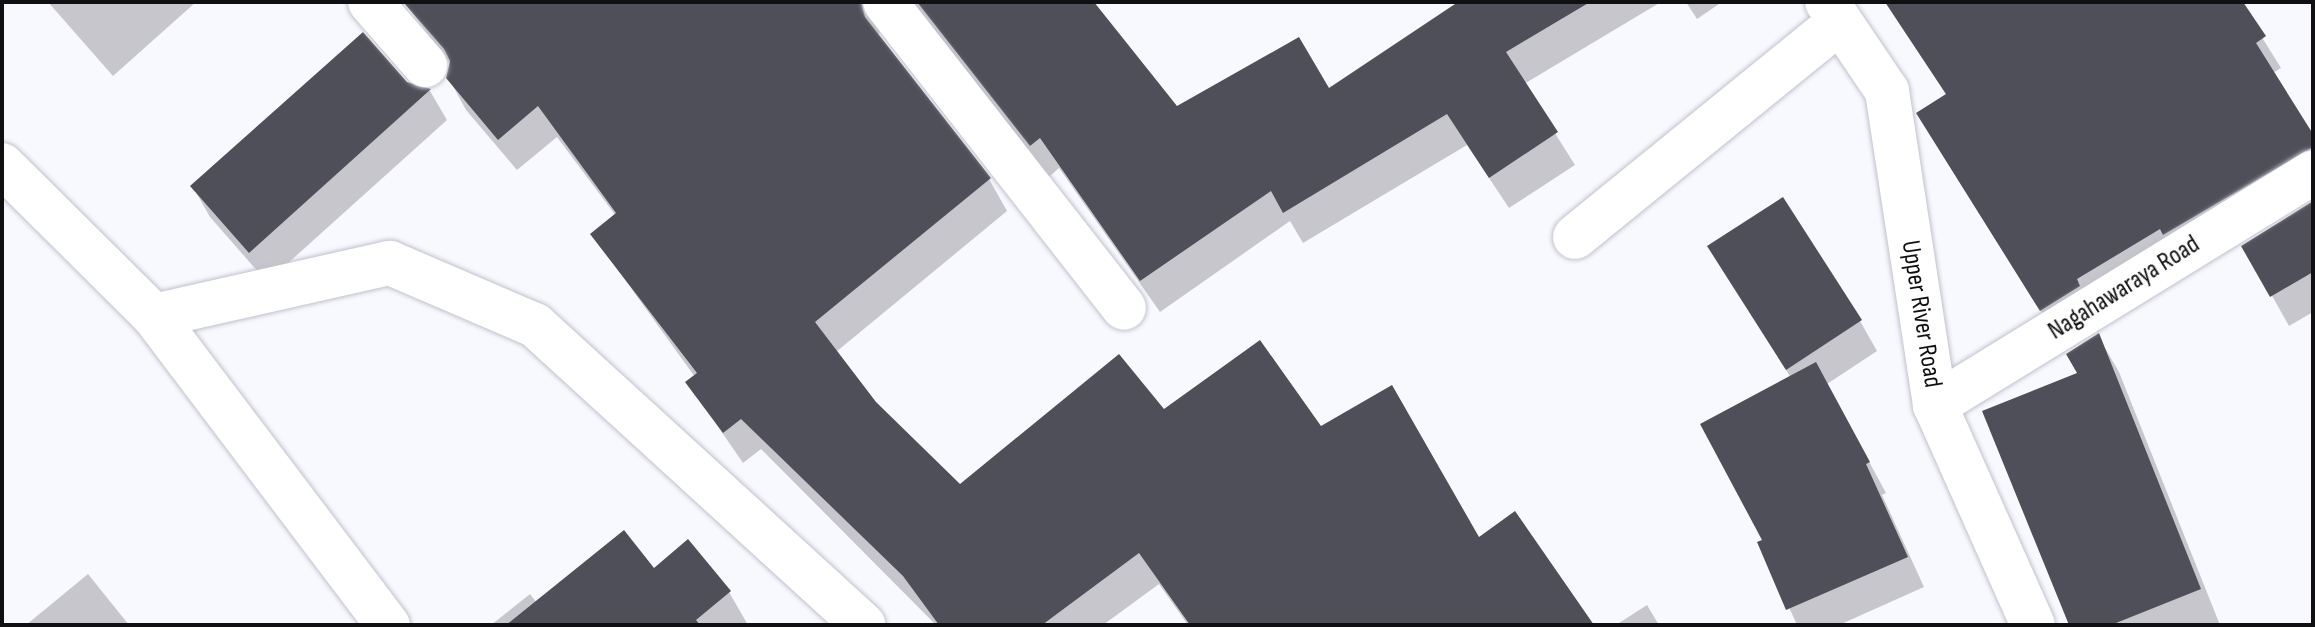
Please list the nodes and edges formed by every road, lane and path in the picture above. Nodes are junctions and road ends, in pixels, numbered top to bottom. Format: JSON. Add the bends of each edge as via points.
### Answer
{"nodes":[{"id":1,"x":370,"y":2,"type":"edge"},
{"id":2,"x":885,"y":2,"type":"edge"},
{"id":3,"x":1834,"y":12,"type":"edge"},
{"id":4,"x":425,"y":65,"type":"dead end"},
{"id":5,"x":2,"y":165,"type":"edge"},
{"id":6,"x":2313,"y":172,"type":"edge"},
{"id":7,"x":1575,"y":237,"type":"dead end"},
{"id":8,"x":1124,"y":308,"type":"dead end"},
{"id":9,"x":154,"y":316,"type":"junction"},
{"id":10,"x":1935,"y":405,"type":"junction"},
{"id":11,"x":388,"y":625,"type":"edge"},
{"id":12,"x":863,"y":625,"type":"edge"},
{"id":13,"x":2033,"y":625,"type":"edge"}],
"edges":[{"from":1,"to":4,"type":"street"},
{"from":2,"to":8,"type":"street"},
{"from":3,"to":7,"type":"street"},
{"from":3,"to":10,"type":"street","name":"Upper River Road","via":[[1887,91]]},
{"from":5,"to":9,"type":"street"},
{"from":6,"to":10,"type":"street","name":"Nagahawaraya Road"},
{"from":9,"to":11,"type":"street"},
{"from":9,"to":12,"type":"street","via":[[390,263],[535,325]]},
{"from":10,"to":13,"type":"street","name":"Upper River Road"}]}
